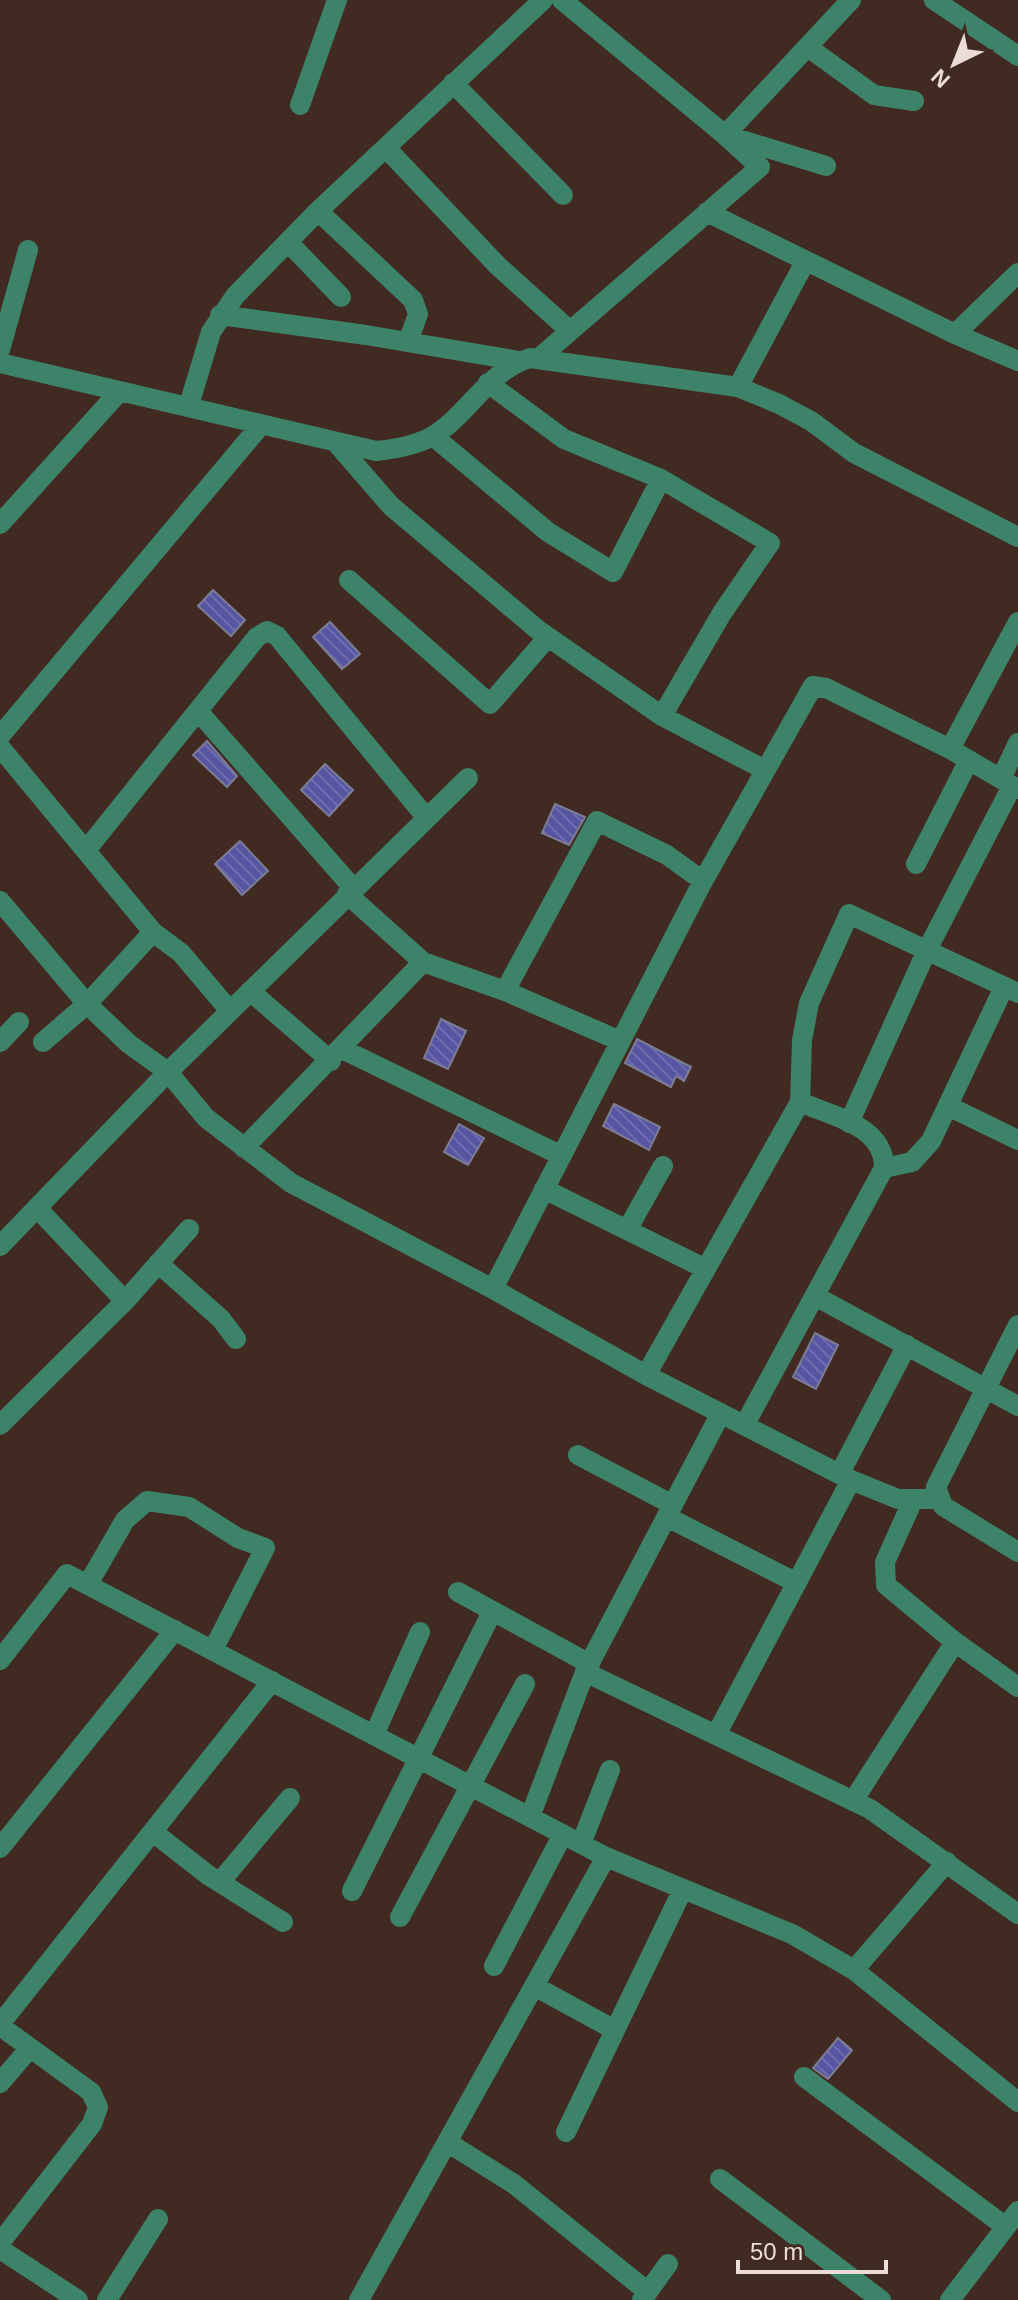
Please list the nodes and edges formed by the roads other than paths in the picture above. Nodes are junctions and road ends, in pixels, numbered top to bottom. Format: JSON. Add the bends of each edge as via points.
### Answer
{"nodes":[{"id":1,"x":337,"y":0,"type":"edge"},
{"id":2,"x":543,"y":0,"type":"edge"},
{"id":3,"x":562,"y":0,"type":"edge"},
{"id":4,"x":851,"y":0,"type":"edge"},
{"id":5,"x":934,"y":0,"type":"edge"},
{"id":6,"x":809,"y":48,"type":"junction"},
{"id":7,"x":1018,"y":56,"type":"edge"},
{"id":8,"x":453,"y":83,"type":"junction"},
{"id":9,"x":914,"y":101,"type":"dead end"},
{"id":10,"x":300,"y":105,"type":"dead end"},
{"id":11,"x":725,"y":135,"type":"junction"},
{"id":12,"x":386,"y":148,"type":"junction"},
{"id":13,"x":826,"y":166,"type":"dead end"},
{"id":14,"x":563,"y":195,"type":"dead end"},
{"id":15,"x":318,"y":211,"type":"junction"},
{"id":16,"x":707,"y":212,"type":"junction"},
{"id":17,"x":288,"y":242,"type":"junction"},
{"id":18,"x":28,"y":250,"type":"dead end"},
{"id":19,"x":805,"y":262,"type":"junction"},
{"id":20,"x":1018,"y":273,"type":"edge"},
{"id":21,"x":341,"y":297,"type":"dead end"},
{"id":22,"x":220,"y":315,"type":"junction"},
{"id":23,"x":569,"y":330,"type":"junction"},
{"id":24,"x":955,"y":334,"type":"junction"},
{"id":25,"x":408,"y":342,"type":"junction"},
{"id":26,"x":0,"y":350,"type":"edge"},
{"id":27,"x":529,"y":360,"type":"junction"},
{"id":28,"x":1018,"y":361,"type":"edge"},
{"id":29,"x":0,"y":363,"type":"edge"},
{"id":30,"x":488,"y":383,"type":"junction"},
{"id":31,"x":738,"y":387,"type":"junction"},
{"id":32,"x":119,"y":392,"type":"junction"},
{"id":33,"x":189,"y":405,"type":"junction"},
{"id":34,"x":260,"y":426,"type":"junction"},
{"id":35,"x":433,"y":436,"type":"junction"},
{"id":36,"x":338,"y":445,"type":"junction"},
{"id":37,"x":661,"y":479,"type":"junction"},
{"id":38,"x":0,"y":524,"type":"edge"},
{"id":39,"x":1018,"y":537,"type":"edge"},
{"id":40,"x":349,"y":580,"type":"dead end"},
{"id":41,"x":1018,"y":622,"type":"edge"},
{"id":42,"x":548,"y":637,"type":"junction"},
{"id":43,"x":198,"y":711,"type":"junction"},
{"id":44,"x":662,"y":716,"type":"junction"},
{"id":45,"x":0,"y":736,"type":"edge"},
{"id":46,"x":1018,"y":743,"type":"edge"},
{"id":47,"x":0,"y":747,"type":"edge"},
{"id":48,"x":950,"y":749,"type":"junction"},
{"id":49,"x":969,"y":760,"type":"junction"},
{"id":50,"x":765,"y":770,"type":"junction"},
{"id":51,"x":468,"y":778,"type":"dead end"},
{"id":52,"x":1010,"y":785,"type":"edge"},
{"id":53,"x":425,"y":816,"type":"junction"},
{"id":54,"x":87,"y":849,"type":"junction"},
{"id":55,"x":916,"y":864,"type":"dead end"},
{"id":56,"x":703,"y":881,"type":"junction"},
{"id":57,"x":350,"y":891,"type":"junction"},
{"id":58,"x":0,"y":901,"type":"edge"},
{"id":59,"x":153,"y":932,"type":"junction"},
{"id":60,"x":927,"y":950,"type":"junction"},
{"id":61,"x":423,"y":962,"type":"junction"},
{"id":62,"x":1011,"y":990,"type":"edge"},
{"id":63,"x":250,"y":991,"type":"junction"},
{"id":64,"x":505,"y":991,"type":"junction"},
{"id":65,"x":87,"y":1004,"type":"junction"},
{"id":66,"x":230,"y":1011,"type":"junction"},
{"id":67,"x":19,"y":1022,"type":"dead end"},
{"id":68,"x":618,"y":1040,"type":"junction"},
{"id":69,"x":0,"y":1042,"type":"edge"},
{"id":70,"x":43,"y":1042,"type":"dead end"},
{"id":71,"x":337,"y":1055,"type":"junction"},
{"id":72,"x":168,"y":1072,"type":"junction"},
{"id":73,"x":800,"y":1102,"type":"junction"},
{"id":74,"x":948,"y":1106,"type":"junction"},
{"id":75,"x":849,"y":1123,"type":"junction"},
{"id":76,"x":1018,"y":1140,"type":"edge"},
{"id":77,"x":244,"y":1148,"type":"junction"},
{"id":78,"x":560,"y":1155,"type":"junction"},
{"id":79,"x":663,"y":1166,"type":"dead end"},
{"id":80,"x":884,"y":1168,"type":"junction"},
{"id":81,"x":544,"y":1189,"type":"junction"},
{"id":82,"x":37,"y":1208,"type":"junction"},
{"id":83,"x":189,"y":1229,"type":"dead end"},
{"id":84,"x":627,"y":1230,"type":"junction"},
{"id":85,"x":0,"y":1246,"type":"edge"},
{"id":86,"x":158,"y":1263,"type":"junction"},
{"id":87,"x":704,"y":1268,"type":"junction"},
{"id":88,"x":493,"y":1289,"type":"junction"},
{"id":89,"x":815,"y":1296,"type":"junction"},
{"id":90,"x":125,"y":1301,"type":"junction"},
{"id":91,"x":1018,"y":1325,"type":"edge"},
{"id":92,"x":236,"y":1339,"type":"dead end"},
{"id":93,"x":907,"y":1345,"type":"junction"},
{"id":94,"x":646,"y":1375,"type":"junction"},
{"id":95,"x":984,"y":1388,"type":"junction"},
{"id":96,"x":1018,"y":1406,"type":"edge"},
{"id":97,"x":721,"y":1413,"type":"junction"},
{"id":98,"x":745,"y":1424,"type":"junction"},
{"id":99,"x":0,"y":1425,"type":"edge"},
{"id":100,"x":578,"y":1455,"type":"dead end"},
{"id":101,"x":846,"y":1477,"type":"junction"},
{"id":102,"x":938,"y":1499,"type":"junction"},
{"id":103,"x":913,"y":1500,"type":"junction"},
{"id":104,"x":670,"y":1511,"type":"junction"},
{"id":105,"x":1018,"y":1552,"type":"edge"},
{"id":106,"x":797,"y":1583,"type":"junction"},
{"id":107,"x":88,"y":1584,"type":"junction"},
{"id":108,"x":458,"y":1592,"type":"dead end"},
{"id":109,"x":492,"y":1612,"type":"junction"},
{"id":110,"x":175,"y":1630,"type":"junction"},
{"id":111,"x":420,"y":1632,"type":"dead end"},
{"id":112,"x":955,"y":1642,"type":"junction"},
{"id":113,"x":213,"y":1650,"type":"junction"},
{"id":114,"x":0,"y":1660,"type":"edge"},
{"id":115,"x":587,"y":1668,"type":"junction"},
{"id":116,"x":272,"y":1681,"type":"junction"},
{"id":117,"x":525,"y":1684,"type":"dead end"},
{"id":118,"x":1018,"y":1687,"type":"edge"},
{"id":119,"x":374,"y":1735,"type":"junction"},
{"id":120,"x":716,"y":1735,"type":"junction"},
{"id":121,"x":420,"y":1759,"type":"junction"},
{"id":122,"x":610,"y":1770,"type":"dead end"},
{"id":123,"x":472,"y":1786,"type":"junction"},
{"id":124,"x":290,"y":1798,"type":"dead end"},
{"id":125,"x":853,"y":1801,"type":"junction"},
{"id":126,"x":530,"y":1817,"type":"junction"},
{"id":127,"x":153,"y":1832,"type":"junction"},
{"id":128,"x":572,"y":1839,"type":"junction"},
{"id":129,"x":1,"y":1845,"type":"edge"},
{"id":130,"x":606,"y":1857,"type":"junction"},
{"id":131,"x":947,"y":1862,"type":"junction"},
{"id":132,"x":220,"y":1882,"type":"junction"},
{"id":133,"x":683,"y":1889,"type":"junction"},
{"id":134,"x":352,"y":1891,"type":"dead end"},
{"id":135,"x":1018,"y":1914,"type":"edge"},
{"id":136,"x":400,"y":1917,"type":"dead end"},
{"id":137,"x":283,"y":1922,"type":"dead end"},
{"id":138,"x":494,"y":1966,"type":"dead end"},
{"id":139,"x":854,"y":1970,"type":"junction"},
{"id":140,"x":534,"y":1986,"type":"junction"},
{"id":141,"x":0,"y":2025,"type":"edge"},
{"id":142,"x":615,"y":2030,"type":"junction"},
{"id":143,"x":29,"y":2049,"type":"junction"},
{"id":144,"x":804,"y":2077,"type":"dead end"},
{"id":145,"x":0,"y":2083,"type":"edge"},
{"id":146,"x":1018,"y":2102,"type":"edge"},
{"id":147,"x":566,"y":2132,"type":"dead end"},
{"id":148,"x":447,"y":2142,"type":"junction"},
{"id":149,"x":720,"y":2179,"type":"dead end"},
{"id":150,"x":158,"y":2219,"type":"dead end"},
{"id":151,"x":1012,"y":2219,"type":"edge"},
{"id":152,"x":0,"y":2243,"type":"edge"},
{"id":153,"x":0,"y":2249,"type":"edge"},
{"id":154,"x":668,"y":2264,"type":"dead end"},
{"id":155,"x":645,"y":2296,"type":"edge"},
{"id":156,"x":78,"y":2300,"type":"edge"},
{"id":157,"x":107,"y":2300,"type":"edge"},
{"id":158,"x":359,"y":2300,"type":"edge"},
{"id":159,"x":881,"y":2300,"type":"edge"},
{"id":160,"x":950,"y":2300,"type":"edge"}],
"edges":[{"from":1,"to":10,"type":"street"},
{"from":2,"to":8,"type":"street"},
{"from":3,"to":11,"type":"street"},
{"from":4,"to":6,"type":"street"},
{"from":5,"to":7,"type":"street"},
{"from":6,"to":9,"type":"street","via":[[874,95]]},
{"from":6,"to":11,"type":"street"},
{"from":8,"to":12,"type":"street"},
{"from":8,"to":14,"type":"street"},
{"from":11,"to":13,"type":"street"},
{"from":11,"to":16,"type":"street","via":[[760,167]]},
{"from":12,"to":15,"type":"street"},
{"from":12,"to":23,"type":"street","via":[[497,265]]},
{"from":15,"to":17,"type":"street"},
{"from":15,"to":25,"type":"street","via":[[413,300],[418,314]]},
{"from":16,"to":19,"type":"street"},
{"from":16,"to":23,"type":"street"},
{"from":17,"to":21,"type":"street"},
{"from":17,"to":22,"type":"street"},
{"from":18,"to":26,"type":"street"},
{"from":19,"to":24,"type":"street"},
{"from":19,"to":31,"type":"street"},
{"from":20,"to":24,"type":"street"},
{"from":22,"to":25,"type":"street"},
{"from":22,"to":33,"type":"street"},
{"from":23,"to":27,"type":"street"},
{"from":24,"to":28,"type":"street"},
{"from":25,"to":27,"type":"street"},
{"from":27,"to":30,"type":"street"},
{"from":27,"to":31,"type":"street"},
{"from":29,"to":32,"type":"street"},
{"from":30,"to":35,"type":"street"},
{"from":30,"to":37,"type":"street","via":[[564,439]]},
{"from":31,"to":39,"type":"street","via":[[811,421],[854,453]]},
{"from":32,"to":33,"type":"street"},
{"from":32,"to":38,"type":"street"},
{"from":33,"to":34,"type":"street"},
{"from":34,"to":36,"type":"street"},
{"from":34,"to":45,"type":"street"},
{"from":35,"to":36,"type":"street","via":[[399,449]]},
{"from":35,"to":37,"type":"street","via":[[548,532],[613,572]]},
{"from":36,"to":42,"type":"street","via":[[391,506]]},
{"from":37,"to":44,"type":"street","via":[[770,543]]},
{"from":40,"to":42,"type":"street","via":[[490,704]]},
{"from":41,"to":48,"type":"street"},
{"from":42,"to":44,"type":"street"},
{"from":43,"to":53,"type":"street","via":[[257,637],[272,633]]},
{"from":43,"to":54,"type":"street"},
{"from":43,"to":57,"type":"street"},
{"from":44,"to":50,"type":"street"},
{"from":46,"to":52,"type":"street"},
{"from":47,"to":54,"type":"street"},
{"from":48,"to":49,"type":"street"},
{"from":48,"to":50,"type":"street","via":[[820,685],[806,693]]},
{"from":49,"to":52,"type":"street"},
{"from":49,"to":55,"type":"street"},
{"from":50,"to":56,"type":"street"},
{"from":51,"to":53,"type":"street"},
{"from":52,"to":60,"type":"street"},
{"from":53,"to":57,"type":"street"},
{"from":54,"to":59,"type":"street"},
{"from":56,"to":64,"type":"street","via":[[667,855],[597,821]]},
{"from":56,"to":68,"type":"street"},
{"from":57,"to":61,"type":"street"},
{"from":57,"to":63,"type":"street"},
{"from":58,"to":65,"type":"street"},
{"from":59,"to":65,"type":"street"},
{"from":59,"to":66,"type":"street","via":[[181,953]]},
{"from":60,"to":62,"type":"street"},
{"from":60,"to":73,"type":"street","via":[[849,914],[809,1003]]},
{"from":60,"to":75,"type":"street"},
{"from":61,"to":64,"type":"street"},
{"from":61,"to":71,"type":"street"},
{"from":62,"to":74,"type":"street"},
{"from":63,"to":66,"type":"street"},
{"from":63,"to":71,"type":"street"},
{"from":64,"to":68,"type":"street"},
{"from":65,"to":70,"type":"street"},
{"from":65,"to":72,"type":"street"},
{"from":66,"to":72,"type":"street"},
{"from":67,"to":69,"type":"street"},
{"from":68,"to":78,"type":"street"},
{"from":71,"to":77,"type":"street"},
{"from":71,"to":78,"type":"street"},
{"from":72,"to":77,"type":"street","via":[[206,1118]]},
{"from":72,"to":82,"type":"street"},
{"from":73,"to":75,"type":"street"},
{"from":73,"to":87,"type":"street"},
{"from":74,"to":76,"type":"street"},
{"from":74,"to":80,"type":"street","via":[[931,1141],[912,1162]]},
{"from":75,"to":80,"type":"street","via":[[874,1136],[884,1152]]},
{"from":77,"to":88,"type":"street","via":[[291,1183]]},
{"from":78,"to":81,"type":"street"},
{"from":79,"to":84,"type":"street"},
{"from":80,"to":89,"type":"street"},
{"from":81,"to":84,"type":"street"},
{"from":81,"to":88,"type":"street"},
{"from":82,"to":85,"type":"street"},
{"from":82,"to":90,"type":"street"},
{"from":83,"to":86,"type":"street"},
{"from":84,"to":87,"type":"street"},
{"from":86,"to":90,"type":"street"},
{"from":86,"to":92,"type":"street"},
{"from":87,"to":94,"type":"street"},
{"from":88,"to":94,"type":"street"},
{"from":89,"to":93,"type":"street"},
{"from":89,"to":98,"type":"street"},
{"from":90,"to":99,"type":"street"},
{"from":91,"to":95,"type":"street"},
{"from":93,"to":95,"type":"street"},
{"from":93,"to":101,"type":"street"},
{"from":94,"to":97,"type":"street"},
{"from":95,"to":96,"type":"street"},
{"from":95,"to":102,"type":"street","via":[[936,1487]]},
{"from":97,"to":98,"type":"street"},
{"from":97,"to":104,"type":"street"},
{"from":98,"to":101,"type":"street"},
{"from":100,"to":104,"type":"street"},
{"from":101,"to":103,"type":"street"},
{"from":101,"to":106,"type":"street"},
{"from":102,"to":103,"type":"street"},
{"from":102,"to":105,"type":"street"},
{"from":103,"to":112,"type":"street","via":[[885,1562],[886,1585]]},
{"from":104,"to":106,"type":"street"},
{"from":104,"to":115,"type":"street"},
{"from":106,"to":120,"type":"street"},
{"from":107,"to":110,"type":"street"},
{"from":107,"to":113,"type":"street","via":[[125,1520],[147,1501],[189,1507],[238,1538],[265,1548]]},
{"from":107,"to":114,"type":"street","via":[[67,1574]]},
{"from":108,"to":109,"type":"street"},
{"from":109,"to":115,"type":"street"},
{"from":109,"to":121,"type":"street"},
{"from":110,"to":113,"type":"street"},
{"from":110,"to":129,"type":"street"},
{"from":111,"to":119,"type":"street"},
{"from":112,"to":118,"type":"street"},
{"from":112,"to":125,"type":"street"},
{"from":113,"to":116,"type":"street"},
{"from":115,"to":120,"type":"street"},
{"from":115,"to":126,"type":"street"},
{"from":116,"to":119,"type":"street"},
{"from":116,"to":127,"type":"street"},
{"from":117,"to":123,"type":"street"},
{"from":119,"to":121,"type":"street"},
{"from":120,"to":125,"type":"street"},
{"from":121,"to":123,"type":"street"},
{"from":121,"to":134,"type":"street"},
{"from":122,"to":128,"type":"street"},
{"from":123,"to":126,"type":"street"},
{"from":123,"to":136,"type":"street"},
{"from":124,"to":132,"type":"street"},
{"from":125,"to":131,"type":"street"},
{"from":126,"to":128,"type":"street"},
{"from":127,"to":132,"type":"street"},
{"from":127,"to":141,"type":"street"},
{"from":128,"to":130,"type":"street"},
{"from":128,"to":138,"type":"street"},
{"from":130,"to":133,"type":"street"},
{"from":130,"to":140,"type":"street"},
{"from":131,"to":135,"type":"street"},
{"from":131,"to":139,"type":"street"},
{"from":132,"to":137,"type":"street"},
{"from":133,"to":139,"type":"street","via":[[792,1934]]},
{"from":133,"to":142,"type":"street"},
{"from":139,"to":146,"type":"street"},
{"from":140,"to":142,"type":"street"},
{"from":140,"to":148,"type":"street"},
{"from":141,"to":143,"type":"street"},
{"from":142,"to":147,"type":"street"},
{"from":143,"to":145,"type":"street"},
{"from":143,"to":152,"type":"street","via":[[91,2092],[98,2107],[92,2124]]},
{"from":144,"to":151,"type":"street"},
{"from":148,"to":155,"type":"street","via":[[514,2184]]},
{"from":148,"to":158,"type":"street"},
{"from":149,"to":159,"type":"street"},
{"from":150,"to":157,"type":"street"},
{"from":151,"to":160,"type":"street"},
{"from":153,"to":156,"type":"street"},
{"from":154,"to":155,"type":"street"}]}
